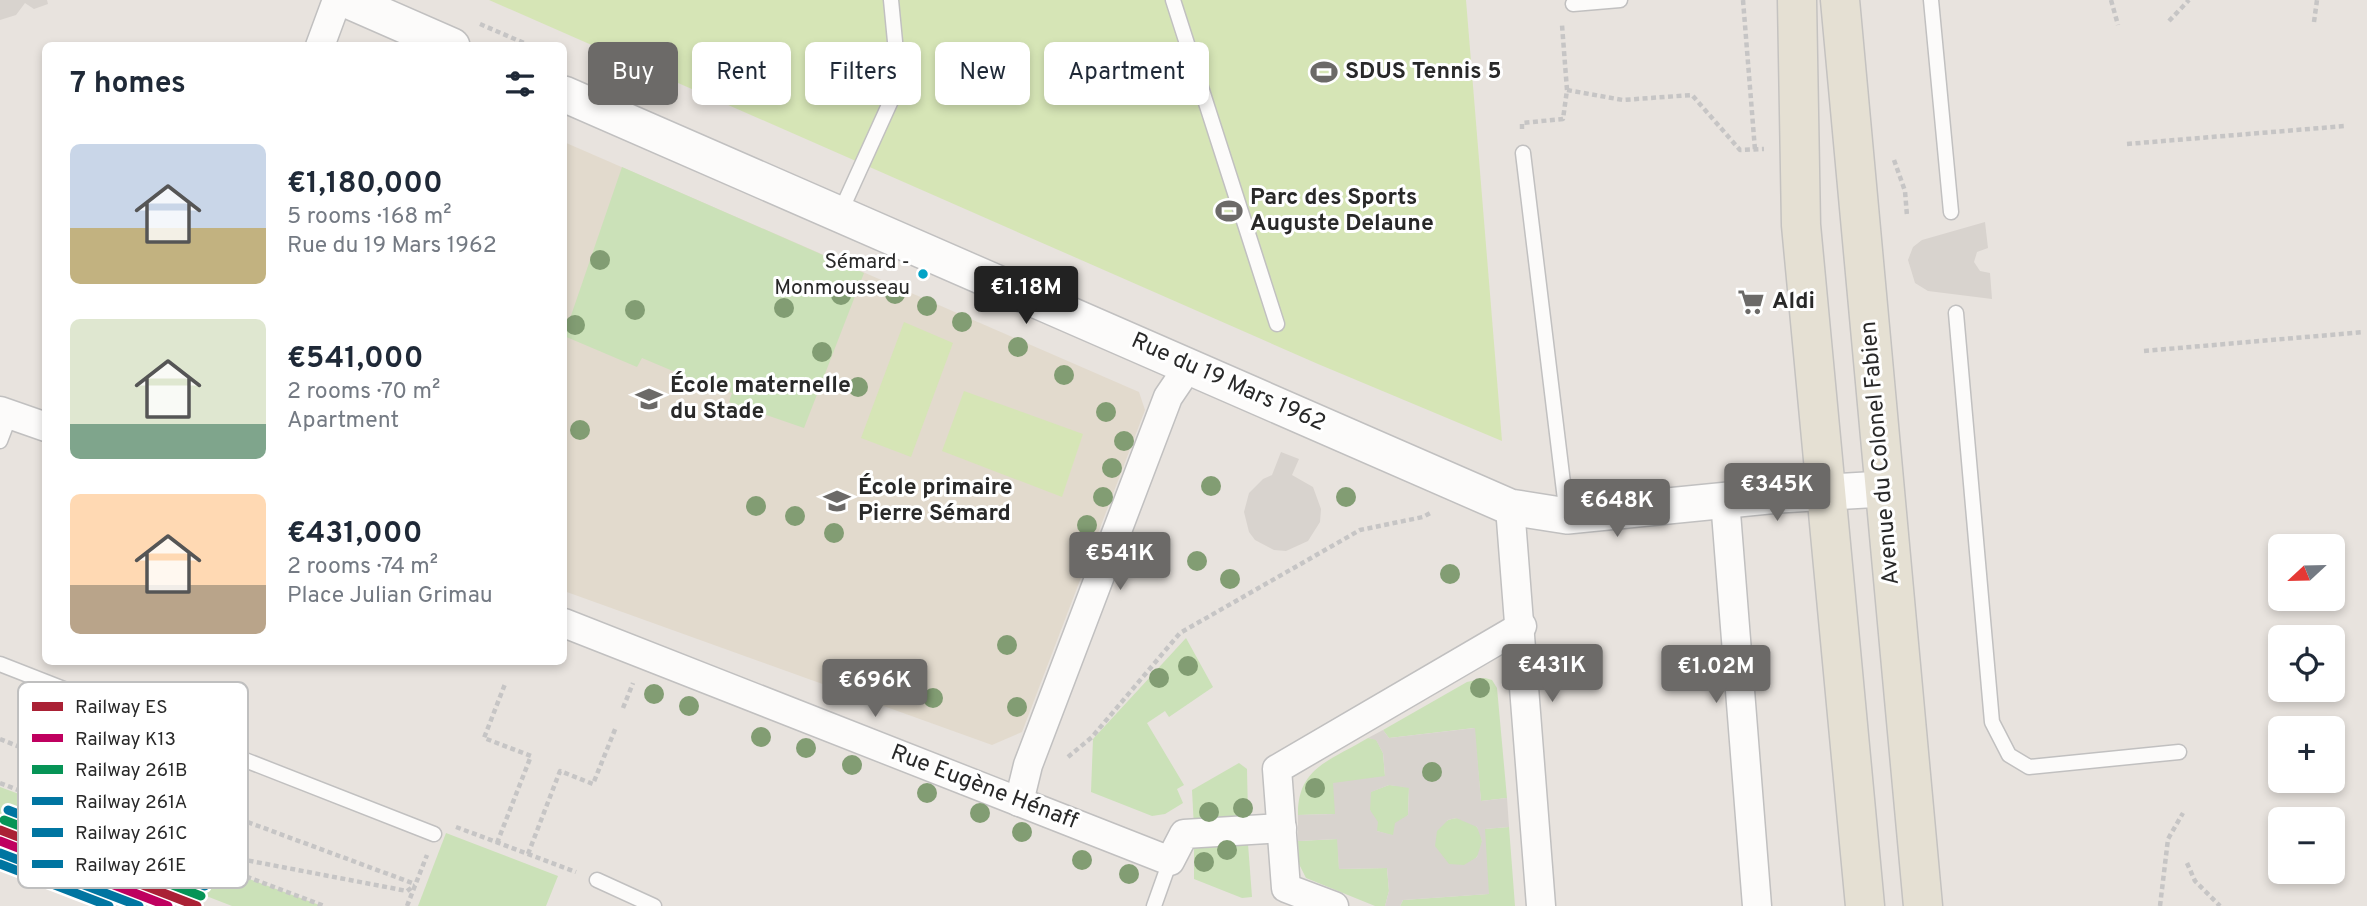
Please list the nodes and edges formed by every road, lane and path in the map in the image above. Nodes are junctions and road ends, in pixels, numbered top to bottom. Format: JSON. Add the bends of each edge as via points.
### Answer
{"nodes":[{"id":1,"x":337,"y":0,"type":"edge"},
{"id":2,"x":347,"y":0,"type":"edge"},
{"id":3,"x":891,"y":0,"type":"edge"},
{"id":4,"x":1173,"y":0,"type":"edge"},
{"id":5,"x":1620,"y":0,"type":"edge"},
{"id":6,"x":1743,"y":0,"type":"edge"},
{"id":7,"x":1797,"y":0,"type":"edge"},
{"id":8,"x":1840,"y":0,"type":"edge"},
{"id":9,"x":1931,"y":0,"type":"edge"},
{"id":10,"x":2111,"y":0,"type":"edge"},
{"id":11,"x":2189,"y":0,"type":"edge"},
{"id":12,"x":2318,"y":0,"type":"edge"},
{"id":13,"x":1573,"y":4,"type":"dead end"},
{"id":14,"x":1561,"y":16,"type":"dead end"},
{"id":15,"x":2169,"y":21,"type":"dead end"},
{"id":16,"x":2314,"y":22,"type":"dead end"},
{"id":17,"x":2118,"y":25,"type":"dead end"},
{"id":18,"x":321,"y":42,"type":"edge"},
{"id":19,"x":443,"y":42,"type":"edge"},
{"id":20,"x":1567,"y":90,"type":"junction"},
{"id":21,"x":567,"y":95,"type":"edge"},
{"id":22,"x":2345,"y":126,"type":"dead end"},
{"id":23,"x":2127,"y":144,"type":"dead end"},
{"id":24,"x":1800,"y":148,"type":"junction"},
{"id":25,"x":1755,"y":150,"type":"junction"},
{"id":26,"x":1523,"y":153,"type":"joint"},
{"id":27,"x":1893,"y":156,"type":"dead end"},
{"id":28,"x":1951,"y":212,"type":"dead end"},
{"id":29,"x":840,"y":215,"type":"junction"},
{"id":30,"x":1907,"y":216,"type":"dead end"},
{"id":31,"x":1956,"y":313,"type":"dead end"},
{"id":32,"x":1277,"y":324,"type":"dead end"},
{"id":33,"x":2364,"y":332,"type":"dead end"},
{"id":34,"x":2144,"y":351,"type":"dead end"},
{"id":35,"x":1189,"y":366,"type":"junction"},
{"id":36,"x":5,"y":413,"type":"edge"},
{"id":37,"x":42,"y":425,"type":"edge"},
{"id":38,"x":0,"y":441,"type":"edge"},
{"id":39,"x":1883,"y":488,"type":"junction"},
{"id":40,"x":1472,"y":490,"type":"junction"},
{"id":41,"x":1826,"y":493,"type":"junction"},
{"id":42,"x":1725,"y":500,"type":"junction"},
{"id":43,"x":1510,"y":507,"type":"junction"},
{"id":44,"x":1567,"y":516,"type":"junction"},
{"id":45,"x":567,"y":624,"type":"edge"},
{"id":46,"x":1522,"y":626,"type":"junction"},
{"id":47,"x":0,"y":664,"type":"edge"},
{"id":48,"x":48,"y":682,"type":"edge"},
{"id":49,"x":505,"y":684,"type":"dead end"},
{"id":50,"x":615,"y":727,"type":"dead end"},
{"id":51,"x":0,"y":739,"type":"edge"},
{"id":52,"x":18,"y":746,"type":"edge"},
{"id":53,"x":2179,"y":752,"type":"dead end"},
{"id":54,"x":248,"y":757,"type":"edge"},
{"id":55,"x":1028,"y":765,"type":"junction"},
{"id":56,"x":0,"y":783,"type":"edge"},
{"id":57,"x":18,"y":790,"type":"edge"},
{"id":58,"x":1019,"y":803,"type":"junction"},
{"id":59,"x":2183,"y":813,"type":"dead end"},
{"id":60,"x":248,"y":822,"type":"edge"},
{"id":61,"x":437,"y":828,"type":"junction"},
{"id":62,"x":1282,"y":828,"type":"junction"},
{"id":63,"x":497,"y":843,"type":"junction"},
{"id":64,"x":528,"y":854,"type":"junction"},
{"id":65,"x":248,"y":861,"type":"edge"},
{"id":66,"x":1170,"y":861,"type":"junction"},
{"id":67,"x":2187,"y":863,"type":"dead end"},
{"id":68,"x":248,"y":877,"type":"edge"},
{"id":69,"x":597,"y":880,"type":"joint"},
{"id":70,"x":415,"y":884,"type":"junction"},
{"id":71,"x":324,"y":906,"type":"edge"},
{"id":72,"x":407,"y":906,"type":"edge"},
{"id":73,"x":654,"y":906,"type":"edge"},
{"id":74,"x":1154,"y":906,"type":"edge"},
{"id":75,"x":1334,"y":906,"type":"edge"},
{"id":76,"x":1541,"y":906,"type":"edge"},
{"id":77,"x":1757,"y":906,"type":"edge"},
{"id":78,"x":1866,"y":906,"type":"edge"},
{"id":79,"x":1923,"y":906,"type":"edge"},
{"id":80,"x":2160,"y":906,"type":"edge"},
{"id":81,"x":2220,"y":906,"type":"edge"}],
"edges":[{"from":1,"to":18,"type":"street"},
{"from":2,"to":19,"type":"street"},
{"from":3,"to":29,"type":"lane","via":[[899,83]]},
{"from":4,"to":32,"type":"lane"},
{"from":5,"to":13,"type":"lane"},
{"from":6,"to":25,"type":"path"},
{"from":7,"to":24,"type":"main road"},
{"from":8,"to":39,"type":"main road","name":"Avenue du Colonel Fabien"},
{"from":9,"to":28,"type":"lane"},
{"from":10,"to":17,"type":"path"},
{"from":11,"to":15,"type":"path"},
{"from":12,"to":16,"type":"path"},
{"from":14,"to":20,"type":"path"},
{"from":20,"to":25,"type":"path","via":[[1623,100],[1692,95],[1740,150]]},
{"from":20,"to":26,"type":"path","via":[[1563,119],[1521,123]]},
{"from":21,"to":29,"type":"street","name":"Rue du 19 Mars 1962"},
{"from":22,"to":23,"type":"path"},
{"from":24,"to":25,"type":"path"},
{"from":24,"to":41,"type":"main road","via":[[1801,225]]},
{"from":26,"to":44,"type":"lane"},
{"from":27,"to":30,"type":"path","via":[[1905,191]]},
{"from":29,"to":35,"type":"street","name":"Rue du 19 Mars 1962"},
{"from":31,"to":53,"type":"lane","via":[[1992,722],[2003,744],[2009,755],[2029,767]]},
{"from":33,"to":34,"type":"path"},
{"from":35,"to":40,"type":"street","name":"Rue du 19 Mars 1962"},
{"from":35,"to":55,"type":"street","via":[[1168,397]]},
{"from":36,"to":37,"type":"street"},
{"from":36,"to":38,"type":"lane"},
{"from":39,"to":41,"type":"street","name":"Rue du 19 Mars 1962"},
{"from":39,"to":79,"type":"main road","name":"Avenue du Colonel Fabien"},
{"from":40,"to":43,"type":"street","name":"Rue du 19 Mars 1962"},
{"from":40,"to":55,"type":"path","via":[[1423,517],[1360,530],[1180,633],[1092,737],[1055,767]]},
{"from":41,"to":42,"type":"street","name":"Rue du 19 Mars 1962"},
{"from":41,"to":78,"type":"main road"},
{"from":42,"to":44,"type":"street","name":"Rue du 19 Mars 1962"},
{"from":42,"to":77,"type":"street"},
{"from":43,"to":44,"type":"street","name":"Rue du 19 Mars 1962"},
{"from":43,"to":46,"type":"street"},
{"from":45,"to":58,"type":"street","name":"Rue Eugène Hénaff"},
{"from":46,"to":62,"type":"street","via":[[1277,769]]},
{"from":46,"to":76,"type":"street"},
{"from":47,"to":48,"type":"lane"},
{"from":49,"to":63,"type":"path","via":[[484,738],[531,756]]},
{"from":50,"to":64,"type":"path","via":[[593,784],[559,771]]},
{"from":51,"to":52,"type":"path"},
{"from":54,"to":61,"type":"lane"},
{"from":55,"to":58,"type":"street"},
{"from":56,"to":57,"type":"path"},
{"from":58,"to":66,"type":"street","name":"Rue Eugène Hénaff"},
{"from":59,"to":80,"type":"path","via":[[2168,839]]},
{"from":60,"to":70,"type":"path"},
{"from":61,"to":63,"type":"path"},
{"from":61,"to":70,"type":"path"},
{"from":62,"to":66,"type":"street","via":[[1184,834]]},
{"from":62,"to":75,"type":"street","via":[[1286,888]]},
{"from":63,"to":64,"type":"path"},
{"from":64,"to":69,"type":"path"},
{"from":65,"to":70,"type":"path","via":[[407,891]]},
{"from":66,"to":74,"type":"lane"},
{"from":67,"to":81,"type":"path","via":[[2195,881]]},
{"from":68,"to":71,"type":"path"},
{"from":69,"to":73,"type":"lane"},
{"from":70,"to":72,"type":"path"}]}
